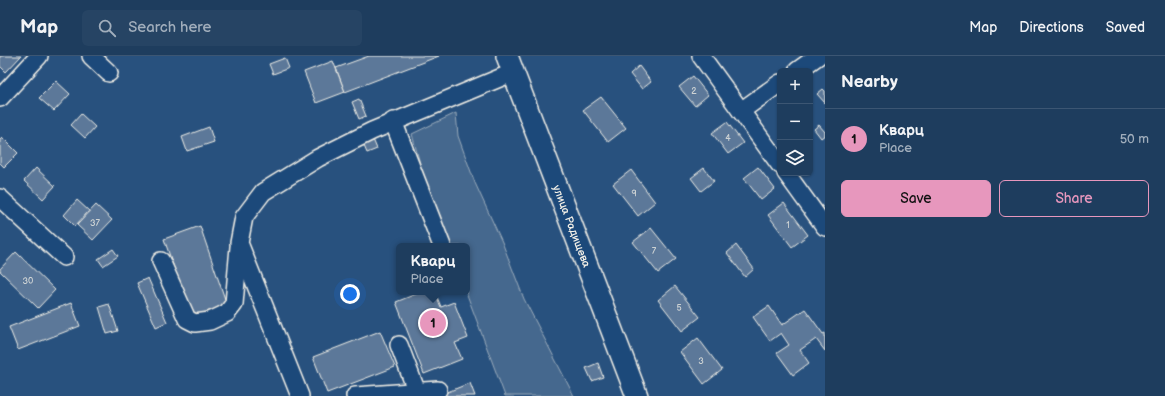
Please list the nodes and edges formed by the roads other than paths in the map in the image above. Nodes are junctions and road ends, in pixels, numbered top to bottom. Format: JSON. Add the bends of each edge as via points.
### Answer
{"nodes":[{"id":1,"x":39,"y":56,"type":"edge"},
{"id":2,"x":91,"y":56,"type":"edge"},
{"id":3,"x":701,"y":56,"type":"edge"},
{"id":4,"x":818,"y":56,"type":"edge"},
{"id":5,"x":510,"y":64,"type":"edge"},
{"id":6,"x":801,"y":68,"type":"edge"},
{"id":7,"x":109,"y":73,"type":"dead end"},
{"id":8,"x":777,"y":85,"type":"edge"},
{"id":9,"x":0,"y":98,"type":"edge"},
{"id":10,"x":741,"y":111,"type":"junction"},
{"id":11,"x":393,"y":121,"type":"junction"},
{"id":12,"x":777,"y":161,"type":"edge"},
{"id":13,"x":788,"y":176,"type":"edge"},
{"id":14,"x":0,"y":198,"type":"edge"},
{"id":15,"x":825,"y":227,"type":"edge"},
{"id":16,"x":239,"y":243,"type":"junction"},
{"id":17,"x":441,"y":243,"type":"edge"},
{"id":18,"x":64,"y":256,"type":"dead end"},
{"id":19,"x":161,"y":261,"type":"dead end"},
{"id":20,"x":399,"y":345,"type":"dead end"},
{"id":21,"x":438,"y":390,"type":"dead end"},
{"id":22,"x":417,"y":392,"type":"junction"},
{"id":23,"x":300,"y":396,"type":"edge"},
{"id":24,"x":355,"y":396,"type":"edge"},
{"id":25,"x":637,"y":396,"type":"edge"}],
"edges":[{"from":1,"to":9,"type":"street"},
{"from":2,"to":7,"type":"street"},
{"from":3,"to":10,"type":"street"},
{"from":4,"to":6,"type":"street"},
{"from":5,"to":11,"type":"street"},
{"from":5,"to":25,"type":"main road","name":"улица Радищева"},
{"from":8,"to":10,"type":"street"},
{"from":10,"to":12,"type":"street"},
{"from":11,"to":16,"type":"street","via":[[318,158],[263,192],[244,217]]},
{"from":11,"to":17,"type":"street"},
{"from":13,"to":15,"type":"street"},
{"from":14,"to":18,"type":"street"},
{"from":16,"to":19,"type":"street","via":[[234,304],[227,313],[210,321],[195,323],[187,319]]},
{"from":16,"to":23,"type":"street"},
{"from":20,"to":22,"type":"street"},
{"from":21,"to":22,"type":"street"},
{"from":22,"to":24,"type":"street"}]}
